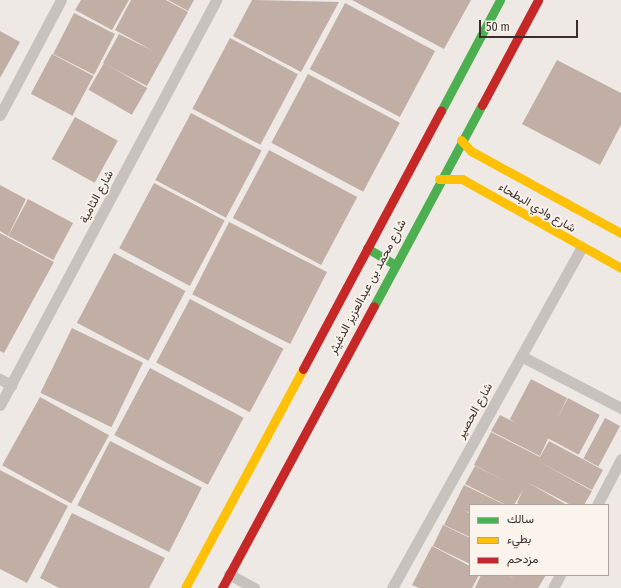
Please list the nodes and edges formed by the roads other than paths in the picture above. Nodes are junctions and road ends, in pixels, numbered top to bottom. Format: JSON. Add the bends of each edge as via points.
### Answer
{"nodes":[{"id":1,"x":61,"y":0,"type":"edge"},
{"id":2,"x":216,"y":0,"type":"edge"},
{"id":3,"x":500,"y":0,"type":"edge"},
{"id":4,"x":538,"y":0,"type":"edge"},
{"id":5,"x":0,"y":115,"type":"edge"},
{"id":6,"x":460,"y":140,"type":"junction"},
{"id":7,"x":439,"y":179,"type":"junction"},
{"id":8,"x":621,"y":233,"type":"edge"},
{"id":9,"x":367,"y":248,"type":"junction"},
{"id":10,"x":582,"y":248,"type":"junction"},
{"id":11,"x":394,"y":264,"type":"junction"},
{"id":12,"x":621,"y":268,"type":"edge"},
{"id":13,"x":521,"y":356,"type":"junction"},
{"id":14,"x":0,"y":379,"type":"edge"},
{"id":15,"x":11,"y":385,"type":"junction"},
{"id":16,"x":0,"y":405,"type":"edge"},
{"id":17,"x":621,"y":408,"type":"edge"},
{"id":18,"x":621,"y":459,"type":"edge"},
{"id":19,"x":598,"y":504,"type":"edge"},
{"id":20,"x":229,"y":574,"type":"junction"},
{"id":21,"x":559,"y":576,"type":"edge"},
{"id":22,"x":186,"y":588,"type":"edge"},
{"id":23,"x":222,"y":588,"type":"edge"},
{"id":24,"x":254,"y":588,"type":"edge"},
{"id":25,"x":392,"y":588,"type":"edge"},
{"id":26,"x":553,"y":588,"type":"edge"}],
"edges":[{"from":1,"to":5,"type":"street"},
{"from":2,"to":15,"type":"street","name":"شارع الثامية"},
{"from":3,"to":9,"type":"street","name":"شارع محمد بن عبدالعزيز الدغيثر"},
{"from":4,"to":6,"type":"street","name":"شارع محمد بن عبدالعزيز الدغيثر"},
{"from":6,"to":7,"type":"street","name":"شارع محمد بن عبدالعزيز الدغيثر"},
{"from":6,"to":8,"type":"street","name":"شارع وادي البطحاء","via":[[471,151]]},
{"from":7,"to":10,"type":"street","name":"شارع وادي البطحاء","via":[[462,179]]},
{"from":7,"to":11,"type":"street","name":"شارع محمد بن عبدالعزيز الدغيثر"},
{"from":9,"to":11,"type":"street"},
{"from":9,"to":22,"type":"street","name":"شارع محمد بن عبدالعزيز الدغيثر"},
{"from":10,"to":12,"type":"street","name":"شارع وادي البطحاء"},
{"from":10,"to":13,"type":"street","name":"شارع الحصير"},
{"from":11,"to":20,"type":"street","name":"شارع محمد بن عبدالعزيز الدغيثر"},
{"from":13,"to":17,"type":"street"},
{"from":13,"to":25,"type":"street","name":"شارع الحصير"},
{"from":14,"to":15,"type":"street"},
{"from":15,"to":16,"type":"street","name":"شارع الثامية"},
{"from":18,"to":19,"type":"street"},
{"from":20,"to":23,"type":"street","name":"شارع محمد بن عبدالعزيز الدغيثر"},
{"from":20,"to":24,"type":"street"},
{"from":21,"to":26,"type":"street"}]}
